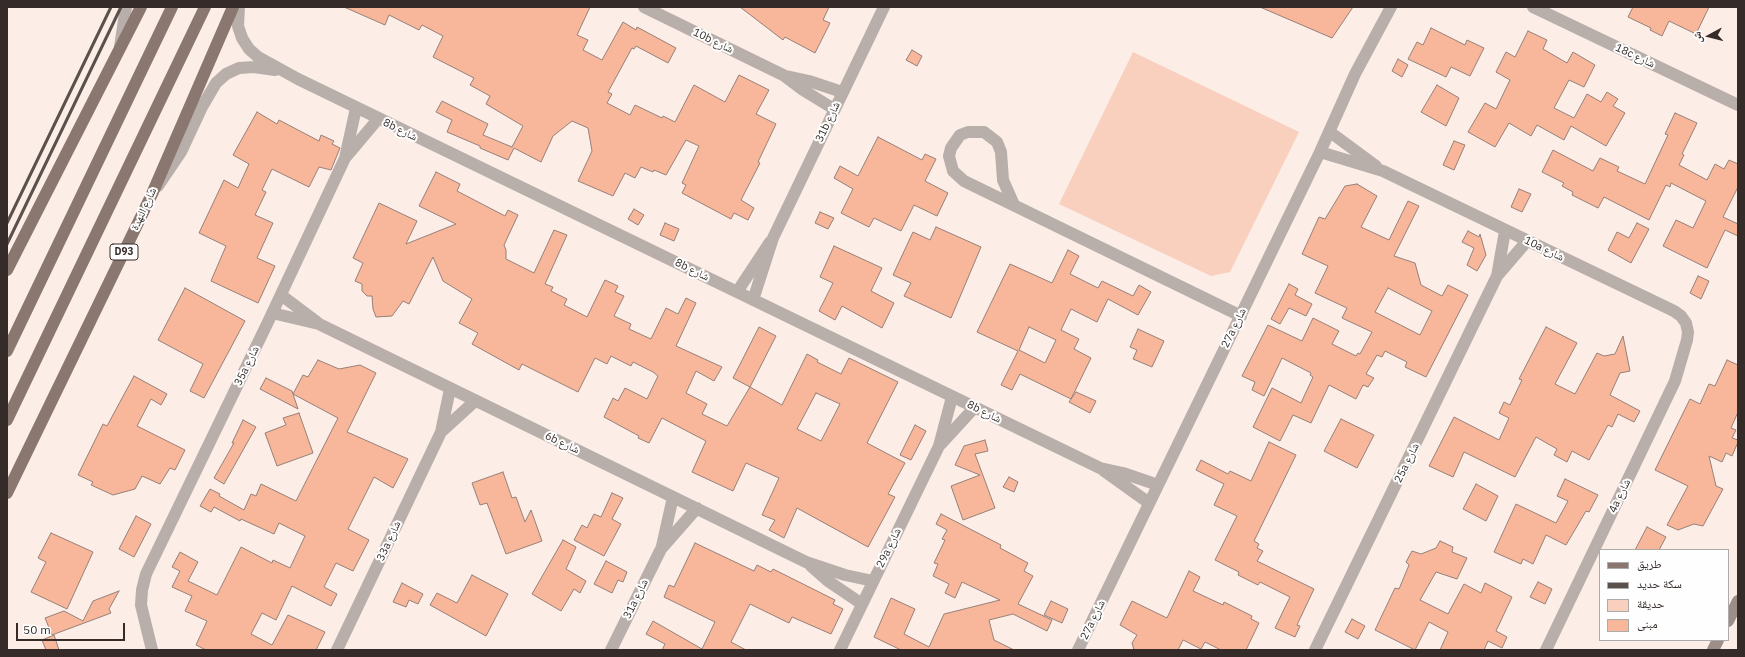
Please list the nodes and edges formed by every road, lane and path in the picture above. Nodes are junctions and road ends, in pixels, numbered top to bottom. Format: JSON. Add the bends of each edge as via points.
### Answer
{"nodes":[{"id":1,"x":126,"y":7,"type":"edge"},
{"id":2,"x":141,"y":7,"type":"edge"},
{"id":3,"x":172,"y":7,"type":"edge"},
{"id":4,"x":205,"y":7,"type":"edge"},
{"id":5,"x":232,"y":7,"type":"edge"},
{"id":6,"x":239,"y":7,"type":"edge"},
{"id":7,"x":644,"y":7,"type":"edge"},
{"id":8,"x":884,"y":7,"type":"edge"},
{"id":9,"x":1391,"y":7,"type":"edge"},
{"id":10,"x":1532,"y":7,"type":"edge"},
{"id":11,"x":657,"y":10,"type":"edge"},
{"id":12,"x":120,"y":48,"type":"junction"},
{"id":13,"x":284,"y":72,"type":"junction"},
{"id":14,"x":783,"y":75,"type":"junction"},
{"id":15,"x":842,"y":92,"type":"junction"},
{"id":16,"x":1738,"y":105,"type":"edge"},
{"id":17,"x":356,"y":108,"type":"junction"},
{"id":18,"x":834,"y":109,"type":"junction"},
{"id":19,"x":378,"y":119,"type":"junction"},
{"id":20,"x":1330,"y":132,"type":"junction"},
{"id":21,"x":1320,"y":152,"type":"junction"},
{"id":22,"x":345,"y":158,"type":"junction"},
{"id":23,"x":1383,"y":172,"type":"junction"},
{"id":24,"x":152,"y":194,"type":"junction"},
{"id":25,"x":1014,"y":205,"type":"junction"},
{"id":26,"x":1505,"y":231,"type":"junction"},
{"id":27,"x":773,"y":238,"type":"junction"},
{"id":28,"x":1527,"y":241,"type":"junction"},
{"id":29,"x":7,"y":270,"type":"edge"},
{"id":30,"x":1497,"y":276,"type":"junction"},
{"id":31,"x":737,"y":292,"type":"junction"},
{"id":32,"x":281,"y":295,"type":"junction"},
{"id":33,"x":753,"y":300,"type":"junction"},
{"id":34,"x":272,"y":313,"type":"junction"},
{"id":35,"x":1240,"y":316,"type":"junction"},
{"id":36,"x":319,"y":324,"type":"junction"},
{"id":37,"x":1687,"y":340,"type":"joint"},
{"id":38,"x":7,"y":351,"type":"edge"},
{"id":39,"x":450,"y":389,"type":"junction"},
{"id":40,"x":952,"y":397,"type":"junction"},
{"id":41,"x":475,"y":402,"type":"junction"},
{"id":42,"x":974,"y":408,"type":"junction"},
{"id":43,"x":7,"y":420,"type":"edge"},
{"id":44,"x":441,"y":432,"type":"junction"},
{"id":45,"x":939,"y":446,"type":"junction"},
{"id":46,"x":1100,"y":468,"type":"junction"},
{"id":47,"x":1158,"y":485,"type":"junction"},
{"id":48,"x":7,"y":493,"type":"edge"},
{"id":49,"x":674,"y":497,"type":"junction"},
{"id":50,"x":1149,"y":503,"type":"junction"},
{"id":51,"x":696,"y":508,"type":"junction"},
{"id":52,"x":661,"y":549,"type":"junction"},
{"id":53,"x":806,"y":562,"type":"junction"},
{"id":54,"x":873,"y":581,"type":"junction"},
{"id":55,"x":1738,"y":601,"type":"edge"},
{"id":56,"x":862,"y":604,"type":"junction"},
{"id":57,"x":1729,"y":619,"type":"edge"},
{"id":58,"x":1718,"y":641,"type":"edge"},
{"id":59,"x":152,"y":650,"type":"edge"},
{"id":60,"x":337,"y":650,"type":"edge"},
{"id":61,"x":611,"y":650,"type":"edge"},
{"id":62,"x":840,"y":650,"type":"edge"},
{"id":63,"x":1078,"y":650,"type":"edge"},
{"id":64,"x":1315,"y":650,"type":"edge"},
{"id":65,"x":1546,"y":650,"type":"edge"},
{"id":66,"x":1713,"y":650,"type":"edge"}],
"edges":[{"from":1,"to":12,"type":"street"},
{"from":2,"to":12,"type":"main road"},
{"from":3,"to":38,"type":"main road"},
{"from":4,"to":43,"type":"main road"},
{"from":5,"to":24,"type":"main road","name":"شارع النهدة","number":"D93"},
{"from":6,"to":13,"type":"street","name":"8b شارع","via":[[238,26],[248,49]]},
{"from":7,"to":11,"type":"street","name":"10b شارع"},
{"from":8,"to":15,"type":"street","name":"31b شارع"},
{"from":9,"to":20,"type":"street","name":"27a شارع","via":[[1355,74]]},
{"from":10,"to":16,"type":"street","name":"18c شارع"},
{"from":11,"to":14,"type":"street","name":"10b شارع"},
{"from":12,"to":29,"type":"main road"},
{"from":13,"to":17,"type":"street","name":"8b شارع"},
{"from":13,"to":24,"type":"street","name":"8b شارع","via":[[254,67],[239,68],[226,74],[216,83],[173,166]]},
{"from":14,"to":15,"type":"street","name":"10b شارع"},
{"from":14,"to":18,"type":"street","name":"10b شارع"},
{"from":15,"to":18,"type":"street","name":"31b شارع"},
{"from":17,"to":19,"type":"street","name":"8b شارع"},
{"from":17,"to":22,"type":"street","name":"35a شارع"},
{"from":18,"to":27,"type":"street","name":"31b شارع"},
{"from":19,"to":22,"type":"street","name":"35a شارع"},
{"from":19,"to":31,"type":"street","name":"8b شارع"},
{"from":20,"to":21,"type":"street","name":"27a شارع"},
{"from":20,"to":23,"type":"street","name":"10a شارع"},
{"from":21,"to":23,"type":"street","name":"10a شارع"},
{"from":21,"to":35,"type":"street","name":"27a شارع"},
{"from":22,"to":32,"type":"street","name":"35a شارع"},
{"from":23,"to":26,"type":"street","name":"10a شارع"},
{"from":24,"to":48,"type":"main road","name":"شارع النهدة","number":"D93"},
{"from":25,"to":25,"type":"street","via":[[1003,180],[997,142],[991,136],[980,132],[968,132],[960,136],[951,148],[949,156],[953,171],[970,184]]},
{"from":25,"to":35,"type":"street"},
{"from":26,"to":28,"type":"street","name":"10a شارع"},
{"from":26,"to":30,"type":"street","name":"25a شارع"},
{"from":27,"to":31,"type":"street","name":"31b شارع"},
{"from":27,"to":33,"type":"street","name":"31b شارع"},
{"from":28,"to":30,"type":"street","name":"25a شارع"},
{"from":28,"to":37,"type":"street","name":"10a شارع","via":[[1674,311],[1686,323]]},
{"from":30,"to":64,"type":"street","name":"25a شارع"},
{"from":31,"to":33,"type":"street","name":"8b شارع"},
{"from":32,"to":34,"type":"street","name":"35a شارع"},
{"from":32,"to":36,"type":"street","name":"6b شارع"},
{"from":33,"to":40,"type":"street","name":"8b شارع"},
{"from":34,"to":36,"type":"street","name":"6b شارع"},
{"from":34,"to":59,"type":"street","name":"35a شارع","via":[[146,574],[141,605]]},
{"from":35,"to":47,"type":"street","name":"27a شارع"},
{"from":36,"to":39,"type":"street","name":"6b شارع"},
{"from":37,"to":65,"type":"street","name":"4a شارع","via":[[1675,381]]},
{"from":39,"to":41,"type":"street","name":"6b شارع"},
{"from":39,"to":44,"type":"street","name":"33a شارع"},
{"from":40,"to":42,"type":"street","name":"8b شارع"},
{"from":40,"to":45,"type":"street","name":"29a شارع"},
{"from":41,"to":44,"type":"street","name":"33a شارع"},
{"from":41,"to":49,"type":"street","name":"6b شارع"},
{"from":42,"to":45,"type":"street","name":"29a شارع"},
{"from":42,"to":46,"type":"street","name":"8b شارع"},
{"from":44,"to":60,"type":"street","name":"33a شارع"},
{"from":45,"to":54,"type":"street","name":"29a شارع"},
{"from":46,"to":47,"type":"street","name":"8b شارع"},
{"from":46,"to":50,"type":"street","name":"8b شارع"},
{"from":47,"to":50,"type":"street","name":"27a شارع"},
{"from":49,"to":51,"type":"street","name":"6b شارع"},
{"from":49,"to":52,"type":"street","name":"31a شارع"},
{"from":50,"to":63,"type":"street","name":"27a شارع"},
{"from":51,"to":52,"type":"street","name":"31a شارع"},
{"from":51,"to":53,"type":"street","name":"6b شارع"},
{"from":52,"to":61,"type":"street","name":"31a شارع"},
{"from":53,"to":54,"type":"street","name":"6b شارع"},
{"from":53,"to":56,"type":"street","name":"6b شارع"},
{"from":54,"to":56,"type":"street","name":"29a شارع"},
{"from":55,"to":57,"type":"main road"},
{"from":56,"to":62,"type":"street","name":"29a شارع"},
{"from":58,"to":66,"type":"main road"}]}
